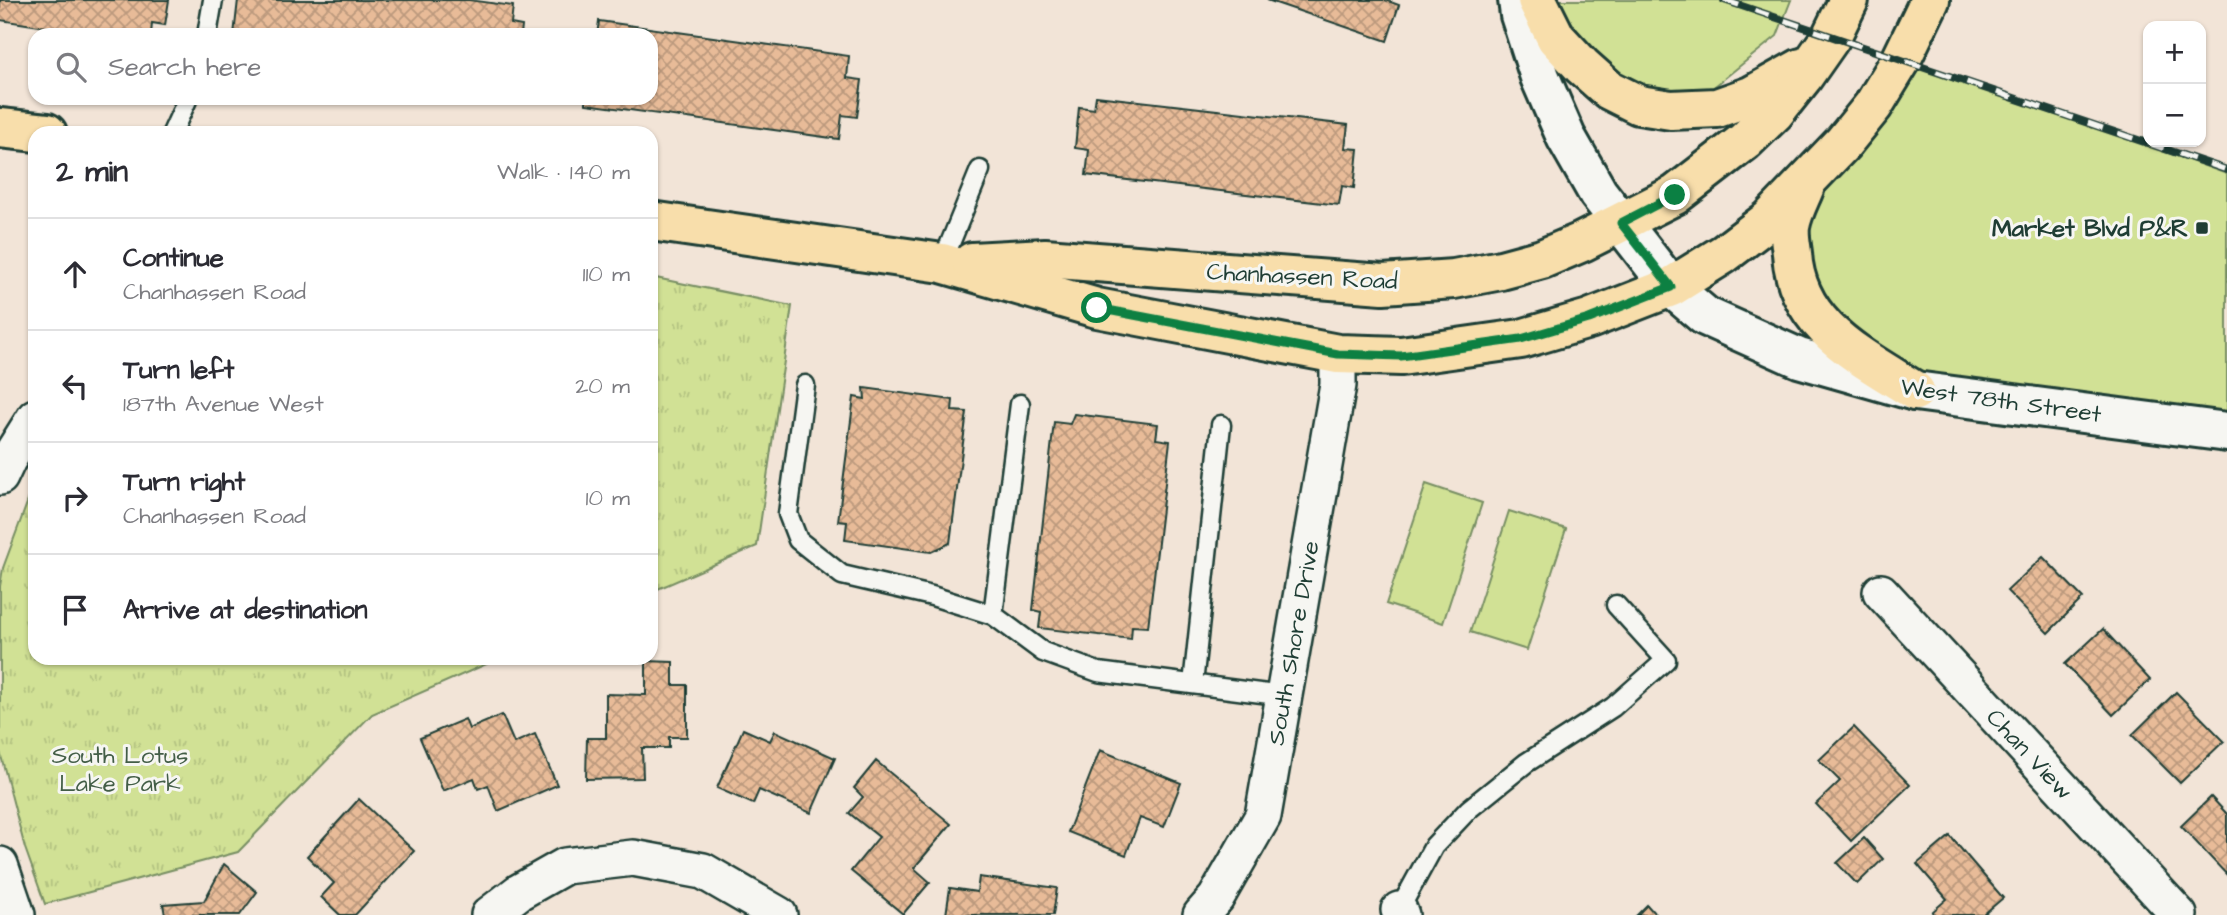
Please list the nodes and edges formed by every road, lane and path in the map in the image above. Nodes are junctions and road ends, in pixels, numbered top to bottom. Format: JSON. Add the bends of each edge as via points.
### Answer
{"nodes":[{"id":1,"x":213,"y":0,"type":"edge"},
{"id":2,"x":1518,"y":0,"type":"edge"},
{"id":3,"x":1537,"y":0,"type":"edge"},
{"id":4,"x":1849,"y":0,"type":"edge"},
{"id":5,"x":1930,"y":0,"type":"edge"},
{"id":6,"x":208,"y":28,"type":"edge"},
{"id":7,"x":1815,"y":60,"type":"junction"},
{"id":8,"x":185,"y":105,"type":"edge"},
{"id":9,"x":175,"y":126,"type":"edge"},
{"id":10,"x":0,"y":128,"type":"edge"},
{"id":11,"x":28,"y":131,"type":"edge"},
{"id":12,"x":981,"y":170,"type":"dead end"},
{"id":13,"x":1806,"y":184,"type":"junction"},
{"id":14,"x":658,"y":223,"type":"edge"},
{"id":15,"x":1621,"y":223,"type":"junction"},
{"id":16,"x":942,"y":263,"type":"junction"},
{"id":17,"x":1671,"y":287,"type":"junction"},
{"id":18,"x":1338,"y":354,"type":"junction"},
{"id":19,"x":805,"y":385,"type":"dead end"},
{"id":20,"x":1914,"y":391,"type":"junction"},
{"id":21,"x":1020,"y":404,"type":"dead end"},
{"id":22,"x":1221,"y":425,"type":"dead end"},
{"id":23,"x":28,"y":428,"type":"edge"},
{"id":24,"x":2227,"y":432,"type":"edge"},
{"id":25,"x":3,"y":466,"type":"edge"},
{"id":26,"x":1881,"y":592,"type":"dead end"},
{"id":27,"x":1616,"y":605,"type":"dead end"},
{"id":28,"x":993,"y":615,"type":"junction"},
{"id":29,"x":1193,"y":684,"type":"junction"},
{"id":30,"x":1284,"y":696,"type":"junction"},
{"id":31,"x":0,"y":864,"type":"edge"},
{"id":32,"x":1400,"y":912,"type":"edge"},
{"id":33,"x":17,"y":915,"type":"edge"},
{"id":34,"x":489,"y":915,"type":"edge"},
{"id":35,"x":779,"y":915,"type":"edge"},
{"id":36,"x":1201,"y":915,"type":"edge"},
{"id":37,"x":2179,"y":915,"type":"edge"}],
"edges":[{"from":1,"to":6,"type":"lane"},
{"from":2,"to":15,"type":"street","name":"West 78th Street","via":[[1540,78],[1566,137]]},
{"from":3,"to":7,"type":"main road","via":[[1556,38],[1582,66],[1609,90],[1639,105],[1671,110],[1717,108],[1751,96]]},
{"from":4,"to":7,"type":"main road","name":"Chanhassen Road"},
{"from":5,"to":13,"type":"main road","name":"Chanhassen Road","via":[[1874,106]]},
{"from":7,"to":15,"type":"main road","name":"Chanhassen Road","via":[[1775,112],[1745,141],[1675,195]]},
{"from":8,"to":9,"type":"lane"},
{"from":10,"to":11,"type":"main road"},
{"from":12,"to":16,"type":"lane"},
{"from":13,"to":17,"type":"main road","name":"Chanhassen Road","via":[[1770,219]]},
{"from":13,"to":20,"type":"main road","via":[[1790,227],[1793,273],[1802,296],[1818,322],[1845,345]]},
{"from":14,"to":16,"type":"main road","name":"Chanhassen Road"},
{"from":15,"to":16,"type":"main road","name":"Chanhassen Road","via":[[1542,259],[1501,270],[1384,285],[1045,258]]},
{"from":15,"to":17,"type":"street","name":"West 78th Street"},
{"from":16,"to":18,"type":"main road","name":"Chanhassen Road","via":[[1097,308]]},
{"from":17,"to":18,"type":"main road","name":"Chanhassen Road","via":[[1521,339],[1401,356]]},
{"from":17,"to":20,"type":"street","name":"West 78th Street","via":[[1705,316],[1766,344]]},
{"from":18,"to":30,"type":"street","name":"South Shore Drive","via":[[1338,385]]},
{"from":19,"to":28,"type":"lane","via":[[788,514],[799,540],[842,575]]},
{"from":20,"to":24,"type":"street","name":"West 78th Street"},
{"from":21,"to":28,"type":"lane"},
{"from":22,"to":29,"type":"lane"},
{"from":23,"to":25,"type":"street"},
{"from":26,"to":37,"type":"street","name":"Chan View"},
{"from":27,"to":32,"type":"lane","via":[[1666,660],[1613,707],[1526,763],[1469,809],[1434,846]]},
{"from":28,"to":29,"type":"lane","via":[[1043,652],[1098,672]]},
{"from":29,"to":30,"type":"lane"},
{"from":30,"to":36,"type":"street","name":"South Shore Drive","via":[[1263,816],[1216,898]]},
{"from":31,"to":33,"type":"street"},
{"from":34,"to":35,"type":"street","via":[[565,866],[633,858],[703,872]]}]}
